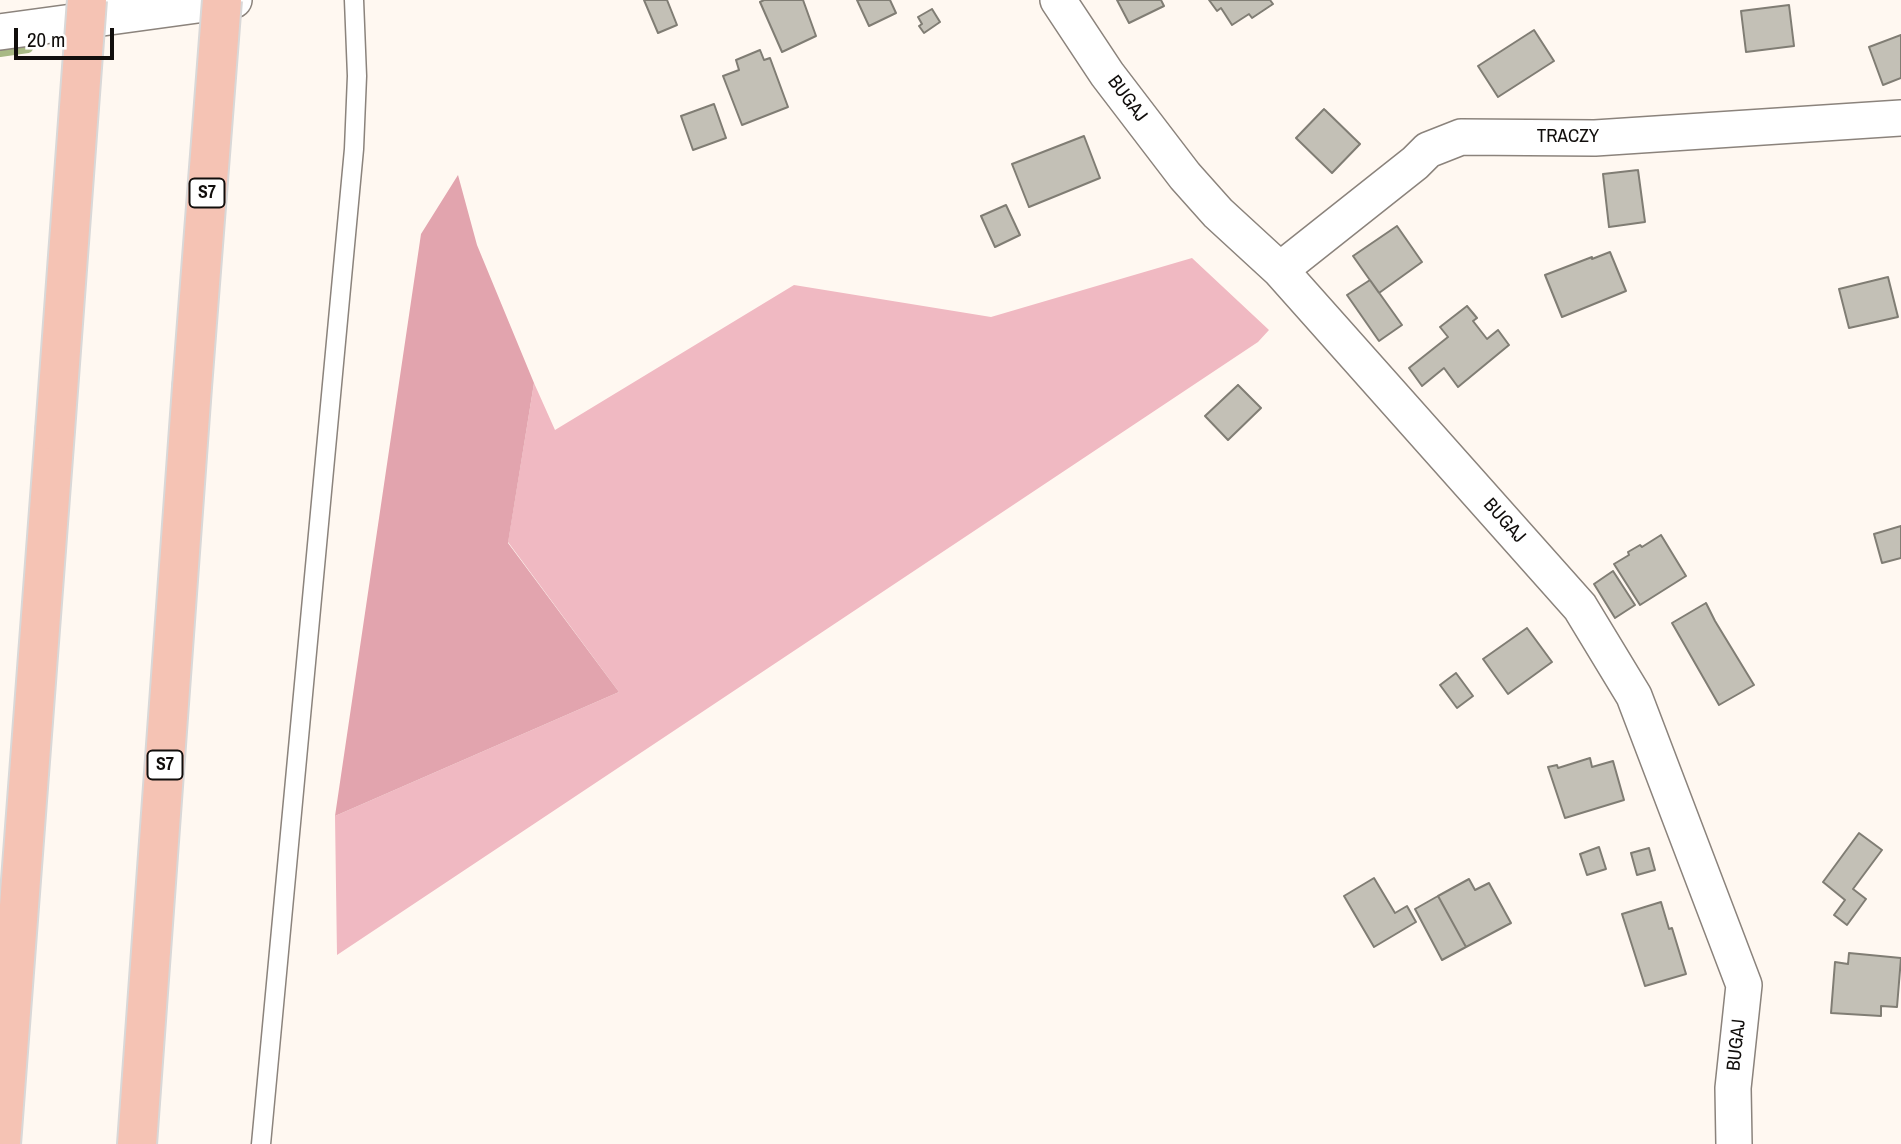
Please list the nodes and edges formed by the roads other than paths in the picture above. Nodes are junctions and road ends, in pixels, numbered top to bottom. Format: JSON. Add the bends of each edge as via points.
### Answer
{"nodes":[{"id":1,"x":87,"y":0,"type":"edge"},
{"id":2,"x":222,"y":0,"type":"edge"},
{"id":3,"x":234,"y":0,"type":"edge"},
{"id":4,"x":354,"y":0,"type":"edge"},
{"id":5,"x":1058,"y":0,"type":"edge"},
{"id":6,"x":0,"y":32,"type":"edge"},
{"id":7,"x":1901,"y":118,"type":"edge"},
{"id":8,"x":1280,"y":270,"type":"junction"},
{"id":9,"x":1,"y":1144,"type":"edge"},
{"id":10,"x":137,"y":1144,"type":"edge"},
{"id":11,"x":261,"y":1144,"type":"edge"},
{"id":12,"x":1734,"y":1144,"type":"edge"}],
"edges":[{"from":1,"to":9,"type":"highway","bridge":true},
{"from":2,"to":10,"type":"highway","number":"S7","bridge":true},
{"from":3,"to":6,"type":"street"},
{"from":4,"to":11,"type":"lane","via":[[354,149]]},
{"from":5,"to":8,"type":"street","name":"BUGAJ","via":[[1107,74],[1185,176]]},
{"from":7,"to":8,"type":"street","name":"TRACZY","via":[[1595,138],[1461,137],[1428,149]]},
{"from":8,"to":12,"type":"street","name":"BUGAJ","via":[[1580,607],[1634,696],[1744,985],[1732,1088]]}]}
